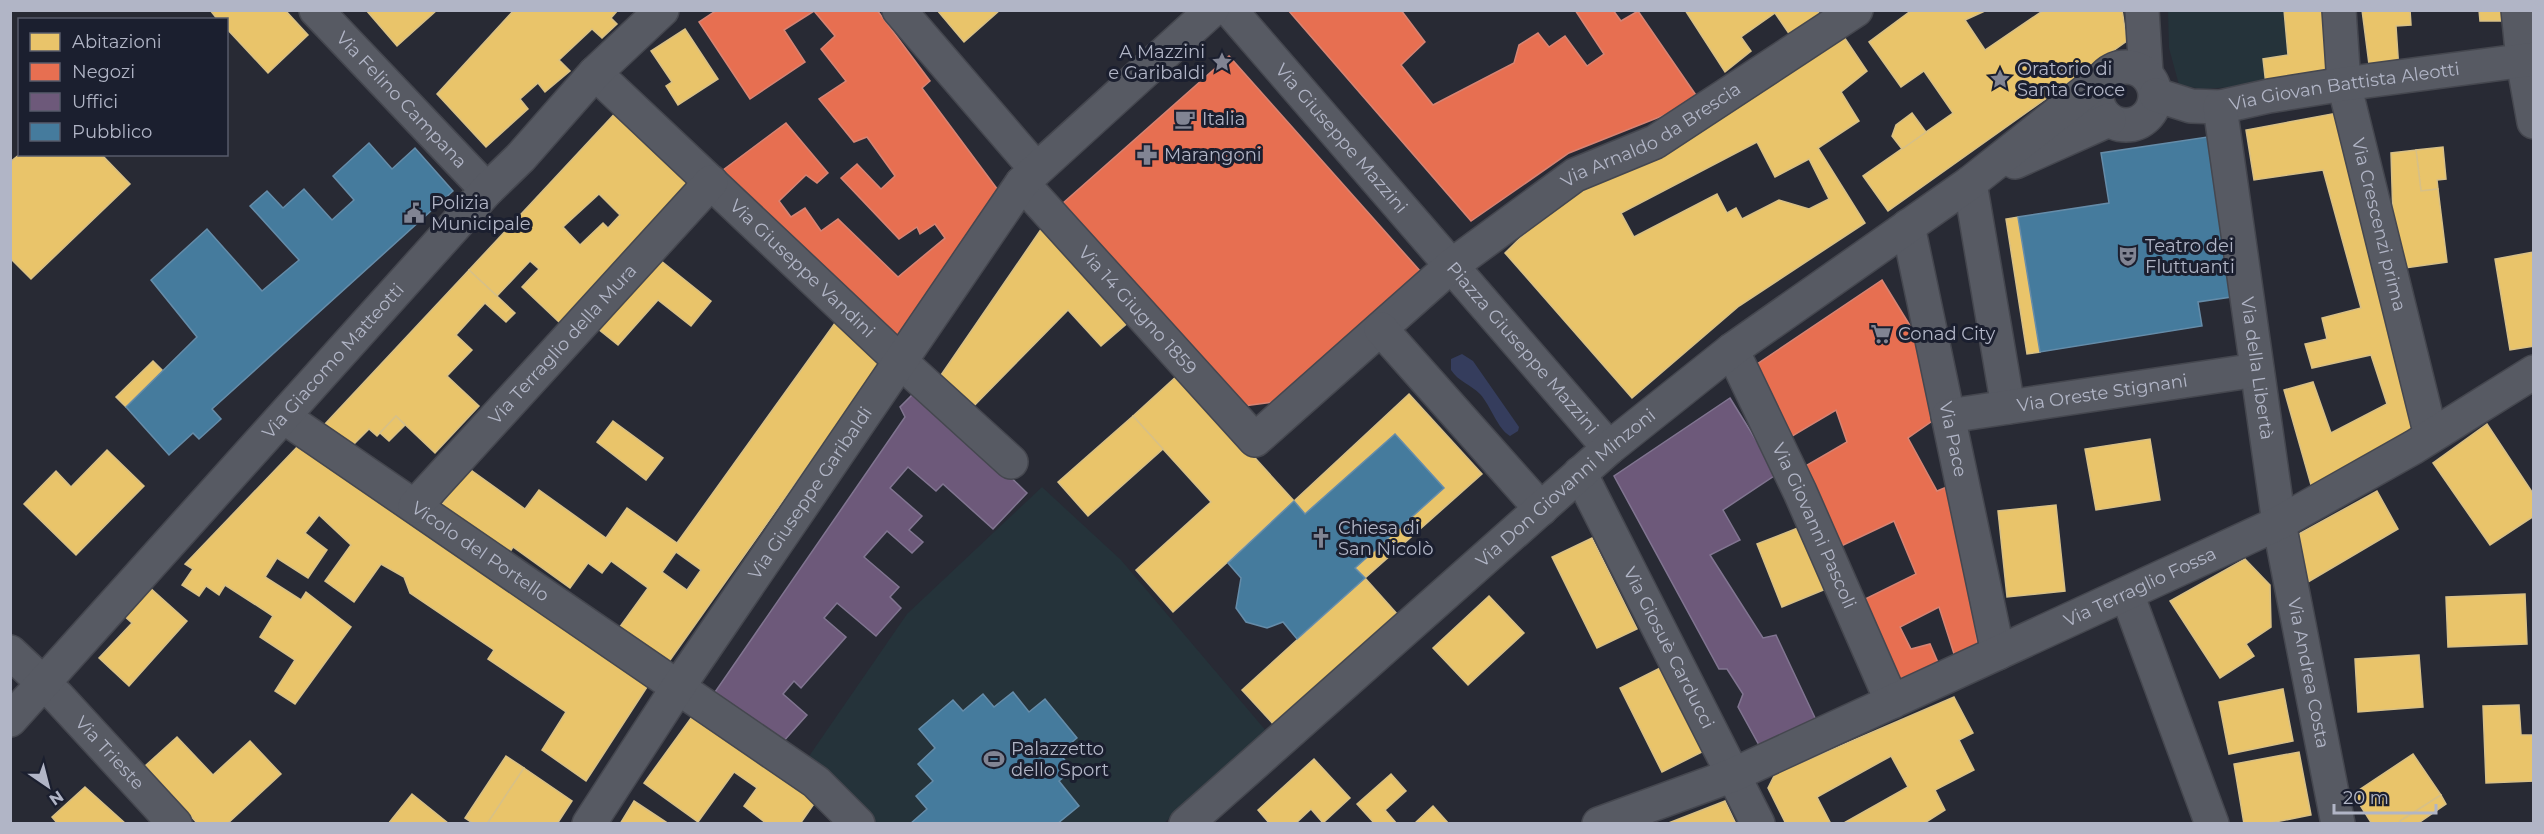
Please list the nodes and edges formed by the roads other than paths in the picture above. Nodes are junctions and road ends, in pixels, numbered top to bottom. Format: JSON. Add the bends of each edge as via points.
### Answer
{"nodes":[{"id":1,"x":316,"y":10,"type":"edge"},
{"id":2,"x":662,"y":10,"type":"edge"},
{"id":3,"x":899,"y":10,"type":"edge"},
{"id":4,"x":2134,"y":10,"type":"edge"},
{"id":5,"x":2142,"y":10,"type":"edge"},
{"id":6,"x":2339,"y":10,"type":"edge"},
{"id":7,"x":2518,"y":10,"type":"edge"},
{"id":8,"x":1227,"y":11,"type":"edge"},
{"id":9,"x":1844,"y":14,"type":"edge"},
{"id":10,"x":2528,"y":60,"type":"edge"},
{"id":11,"x":595,"y":72,"type":"junction"},
{"id":12,"x":2129,"y":79,"type":"junction"},
{"id":13,"x":2344,"y":84,"type":"junction"},
{"id":14,"x":2220,"y":107,"type":"junction"},
{"id":15,"x":2109,"y":120,"type":"junction"},
{"id":16,"x":2534,"y":122,"type":"edge"},
{"id":17,"x":1029,"y":176,"type":"junction"},
{"id":18,"x":711,"y":182,"type":"junction"},
{"id":19,"x":1970,"y":183,"type":"junction"},
{"id":20,"x":487,"y":190,"type":"junction"},
{"id":21,"x":1908,"y":226,"type":"junction"},
{"id":22,"x":1451,"y":266,"type":"junction"},
{"id":23,"x":1381,"y":329,"type":"junction"},
{"id":24,"x":1732,"y":350,"type":"junction"},
{"id":25,"x":900,"y":360,"type":"junction"},
{"id":26,"x":2257,"y":370,"type":"junction"},
{"id":27,"x":2534,"y":372,"type":"edge"},
{"id":28,"x":2008,"y":407,"type":"junction"},
{"id":29,"x":1948,"y":416,"type":"junction"},
{"id":30,"x":284,"y":417,"type":"junction"},
{"id":31,"x":2431,"y":436,"type":"junction"},
{"id":32,"x":1255,"y":440,"type":"joint"},
{"id":33,"x":1609,"y":448,"type":"junction"},
{"id":34,"x":1011,"y":462,"type":"dead end"},
{"id":35,"x":1580,"y":473,"type":"junction"},
{"id":36,"x":415,"y":506,"type":"junction"},
{"id":37,"x":1541,"y":509,"type":"junction"},
{"id":38,"x":2279,"y":524,"type":"junction"},
{"id":39,"x":2127,"y":594,"type":"junction"},
{"id":40,"x":10,"y":652,"type":"edge"},
{"id":41,"x":1998,"y":653,"type":"junction"},
{"id":42,"x":44,"y":683,"type":"junction"},
{"id":43,"x":678,"y":687,"type":"junction"},
{"id":44,"x":1892,"y":702,"type":"junction"},
{"id":45,"x":10,"y":720,"type":"edge"},
{"id":46,"x":1734,"y":775,"type":"junction"},
{"id":47,"x":2206,"y":809,"type":"edge"},
{"id":48,"x":175,"y":824,"type":"edge"},
{"id":49,"x":589,"y":824,"type":"edge"},
{"id":50,"x":858,"y":824,"type":"edge"},
{"id":51,"x":1186,"y":824,"type":"edge"},
{"id":52,"x":1599,"y":824,"type":"edge"},
{"id":53,"x":1758,"y":824,"type":"edge"},
{"id":54,"x":2338,"y":824,"type":"edge"}],
"edges":[{"from":1,"to":20,"type":"street","name":"Via Felino Campana"},
{"from":2,"to":11,"type":"street","name":"Via Giacomo Matteotti"},
{"from":3,"to":17,"type":"street","name":"Via 14 Giugno 1859"},
{"from":4,"to":12,"type":"street"},
{"from":5,"to":12,"type":"street"},
{"from":6,"to":13,"type":"street","name":"Via Crescenzi prima"},
{"from":7,"to":10,"type":"street"},
{"from":8,"to":17,"type":"street","name":"Via Giuseppe Garibaldi"},
{"from":8,"to":22,"type":"street","name":"Via Giuseppe Mazzini"},
{"from":9,"to":22,"type":"street","name":"Via Arnaldo da Brescia","via":[[1655,142],[1575,175]]},
{"from":10,"to":13,"type":"street","name":"Via Giovan Battista Aleotti"},
{"from":10,"to":16,"type":"street"},
{"from":11,"to":18,"type":"street","name":"Via Giuseppe Vandini"},
{"from":11,"to":20,"type":"street","name":"Via Giacomo Matteotti"},
{"from":12,"to":14,"type":"street","name":"Via Giovan Battista Aleotti","via":[[2191,106]]},
{"from":12,"to":15,"type":"street","via":[[2097,101]]},
{"from":12,"to":15,"type":"street","via":[[2153,108],[2139,123],[2129,126]]},
{"from":12,"to":19,"type":"street","name":"Via Don Giovanni Minzoni"},
{"from":13,"to":14,"type":"street","name":"Via Giovan Battista Aleotti"},
{"from":13,"to":31,"type":"street","name":"Via Crescenzi prima"},
{"from":14,"to":26,"type":"street","name":"Via della Libertà"},
{"from":15,"to":19,"type":"street","name":"Via Don Giovanni Minzoni"},
{"from":17,"to":25,"type":"street","name":"Via Giuseppe Garibaldi"},
{"from":17,"to":32,"type":"street","name":"Via 14 Giugno 1859"},
{"from":18,"to":25,"type":"street","name":"Via Giuseppe Vandini"},
{"from":18,"to":36,"type":"street","name":"Via Terraglio della Mura"},
{"from":19,"to":21,"type":"street","name":"Via Don Giovanni Minzoni"},
{"from":19,"to":28,"type":"street"},
{"from":20,"to":30,"type":"street","name":"Via Giacomo Matteotti"},
{"from":21,"to":24,"type":"street","name":"Via Don Giovanni Minzoni"},
{"from":21,"to":29,"type":"street","name":"Via Pace"},
{"from":22,"to":23,"type":"street","name":"Piazza Giuseppe Mazzini"},
{"from":22,"to":33,"type":"street","name":"Piazza Giuseppe Mazzini"},
{"from":23,"to":32,"type":"street","name":"Piazza Giuseppe Mazzini"},
{"from":23,"to":37,"type":"street"},
{"from":24,"to":33,"type":"street","name":"Via Don Giovanni Minzoni"},
{"from":24,"to":44,"type":"street","name":"Via Giovanni Pascoli","via":[[1800,492]]},
{"from":25,"to":34,"type":"street","name":"Via Giuseppe Vandini"},
{"from":25,"to":43,"type":"street","name":"Via Giuseppe Garibaldi"},
{"from":26,"to":28,"type":"street","name":"Via Oreste Stignani"},
{"from":26,"to":38,"type":"street","name":"Via della Libertà"},
{"from":27,"to":31,"type":"street","name":"Via Terraglio Fossa"},
{"from":28,"to":29,"type":"street","name":"Via Oreste Stignani"},
{"from":29,"to":41,"type":"street","name":"Via Pace"},
{"from":30,"to":36,"type":"street","name":"Vicolo del Portello"},
{"from":30,"to":42,"type":"street","name":"Via Giacomo Matteotti"},
{"from":31,"to":38,"type":"street","name":"Via Terraglio Fossa"},
{"from":33,"to":35,"type":"street","name":"Via Don Giovanni Minzoni"},
{"from":35,"to":37,"type":"street","name":"Via Don Giovanni Minzoni"},
{"from":35,"to":46,"type":"street","name":"Via Giosuè Carducci"},
{"from":36,"to":43,"type":"street","name":"Vicolo del Portello"},
{"from":37,"to":51,"type":"street","name":"Via Don Giovanni Minzoni"},
{"from":38,"to":39,"type":"street","name":"Via Terraglio Fossa"},
{"from":38,"to":54,"type":"street","name":"Via Andrea Costa"},
{"from":39,"to":41,"type":"street","name":"Via Terraglio Fossa"},
{"from":39,"to":47,"type":"street"},
{"from":40,"to":42,"type":"street","name":"Via Trieste"},
{"from":41,"to":44,"type":"street","name":"Via Terraglio Fossa"},
{"from":42,"to":45,"type":"street","name":"Via Giacomo Matteotti"},
{"from":42,"to":48,"type":"street","name":"Via Trieste"},
{"from":43,"to":49,"type":"street","name":"Via Giuseppe Garibaldi"},
{"from":43,"to":50,"type":"street","name":"Vicolo del Portello","via":[[816,782]]},
{"from":44,"to":46,"type":"street","name":"Via Terraglio Fossa"},
{"from":46,"to":52,"type":"street","name":"Via Terraglio Fossa"},
{"from":46,"to":53,"type":"street","name":"Via Giosuè Carducci"}]}
